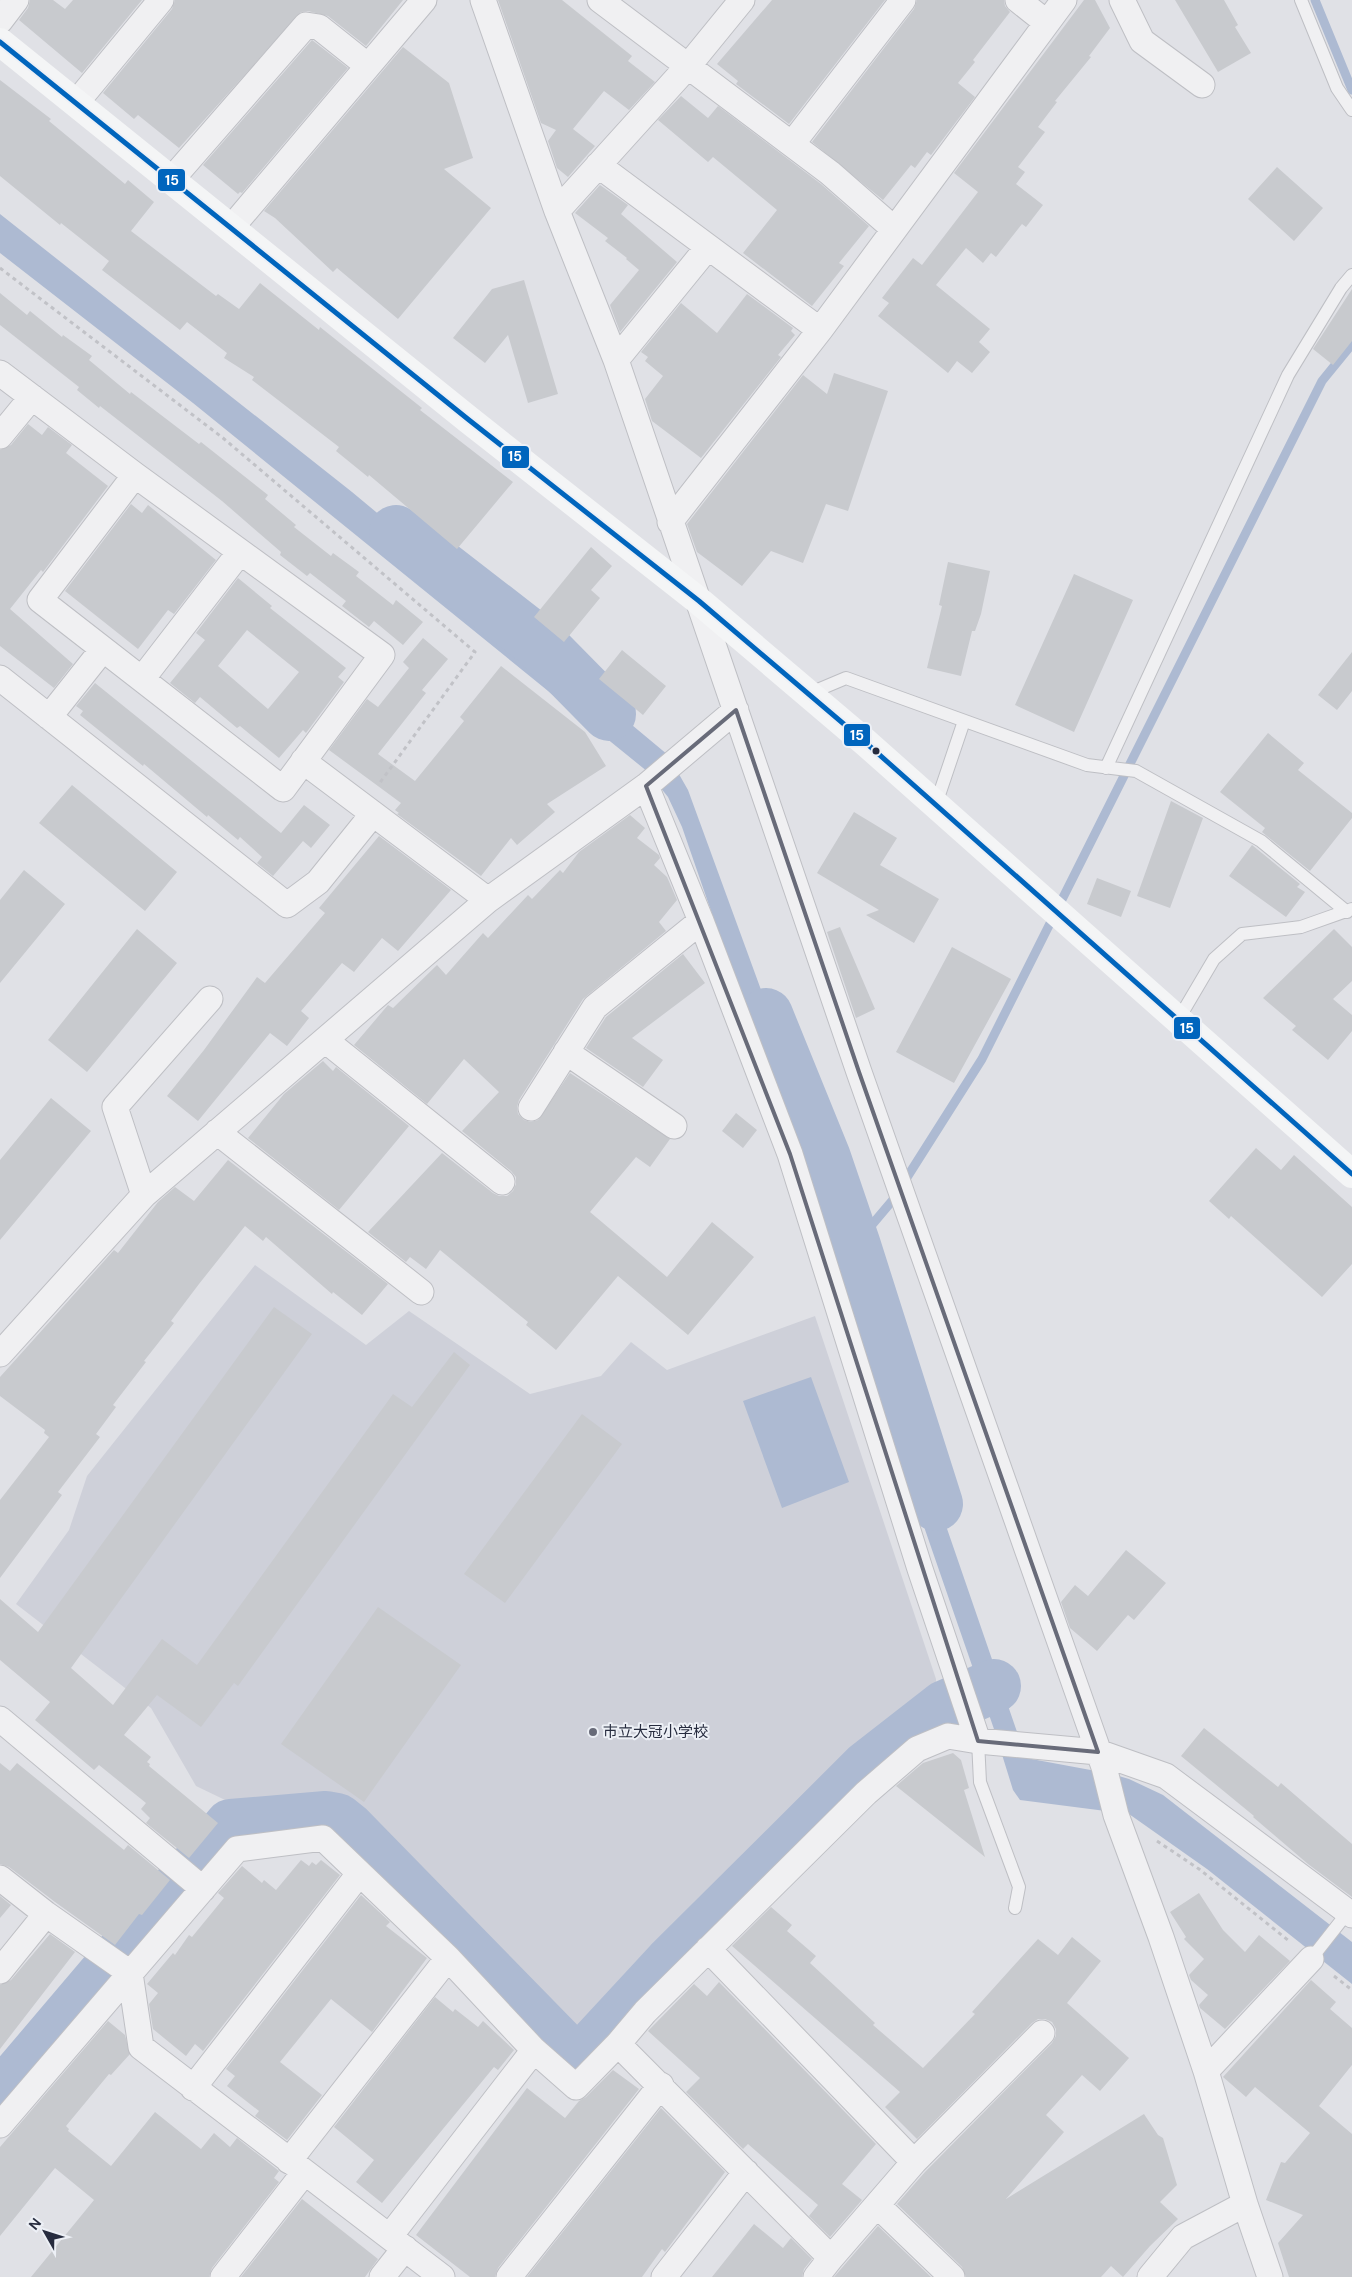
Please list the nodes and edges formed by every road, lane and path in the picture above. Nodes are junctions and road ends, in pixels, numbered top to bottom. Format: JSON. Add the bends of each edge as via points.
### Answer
{"nodes":[{"id":1,"x":16,"y":0,"type":"edge"},
{"id":2,"x":161,"y":0,"type":"edge"},
{"id":3,"x":424,"y":0,"type":"edge"},
{"id":4,"x":483,"y":0,"type":"edge"},
{"id":5,"x":600,"y":0,"type":"edge"},
{"id":6,"x":742,"y":0,"type":"edge"},
{"id":7,"x":903,"y":0,"type":"edge"},
{"id":8,"x":1018,"y":0,"type":"edge"},
{"id":9,"x":1064,"y":0,"type":"edge"},
{"id":10,"x":1122,"y":0,"type":"edge"},
{"id":11,"x":1301,"y":0,"type":"edge"},
{"id":12,"x":0,"y":21,"type":"edge"},
{"id":13,"x":1047,"y":23,"type":"junction"},
{"id":14,"x":0,"y":42,"type":"edge"},
{"id":15,"x":689,"y":65,"type":"junction"},
{"id":16,"x":368,"y":66,"type":"junction"},
{"id":17,"x":1202,"y":85,"type":"dead end"},
{"id":18,"x":76,"y":103,"type":"junction"},
{"id":19,"x":1352,"y":110,"type":"edge"},
{"id":20,"x":792,"y":144,"type":"junction"},
{"id":21,"x":598,"y":165,"type":"junction"},
{"id":22,"x":171,"y":180,"type":"junction"},
{"id":23,"x":557,"y":211,"type":"junction"},
{"id":24,"x":231,"y":228,"type":"junction"},
{"id":25,"x":894,"y":229,"type":"junction"},
{"id":26,"x":708,"y":247,"type":"junction"},
{"id":27,"x":0,"y":268,"type":"edge"},
{"id":28,"x":1352,"y":275,"type":"edge"},
{"id":29,"x":820,"y":330,"type":"junction"},
{"id":30,"x":616,"y":360,"type":"junction"},
{"id":31,"x":0,"y":373,"type":"edge"},
{"id":32,"x":32,"y":397,"type":"junction"},
{"id":33,"x":0,"y":436,"type":"edge"},
{"id":34,"x":135,"y":475,"type":"junction"},
{"id":35,"x":670,"y":522,"type":"junction"},
{"id":36,"x":240,"y":552,"type":"junction"},
{"id":37,"x":699,"y":601,"type":"junction"},
{"id":38,"x":103,"y":649,"type":"junction"},
{"id":39,"x":0,"y":678,"type":"edge"},
{"id":40,"x":142,"y":680,"type":"junction"},
{"id":41,"x":808,"y":694,"type":"junction"},
{"id":42,"x":736,"y":710,"type":"junction"},
{"id":43,"x":49,"y":717,"type":"junction"},
{"id":44,"x":964,"y":721,"type":"junction"},
{"id":45,"x":303,"y":761,"type":"junction"},
{"id":46,"x":1106,"y":768,"type":"junction"},
{"id":47,"x":646,"y":786,"type":"junction"},
{"id":48,"x":936,"y":804,"type":"junction"},
{"id":49,"x":367,"y":811,"type":"junction"},
{"id":50,"x":488,"y":900,"type":"junction"},
{"id":51,"x":1350,"y":911,"type":"edge"},
{"id":52,"x":701,"y":920,"type":"junction"},
{"id":53,"x":210,"y":999,"type":"dead end"},
{"id":54,"x":1178,"y":1020,"type":"junction"},
{"id":55,"x":326,"y":1040,"type":"junction"},
{"id":56,"x":566,"y":1052,"type":"junction"},
{"id":57,"x":531,"y":1108,"type":"dead end"},
{"id":58,"x":674,"y":1126,"type":"dead end"},
{"id":59,"x":217,"y":1132,"type":"junction"},
{"id":60,"x":1352,"y":1174,"type":"edge"},
{"id":61,"x":502,"y":1182,"type":"dead end"},
{"id":62,"x":144,"y":1195,"type":"junction"},
{"id":63,"x":421,"y":1292,"type":"dead end"},
{"id":64,"x":0,"y":1354,"type":"edge"},
{"id":65,"x":0,"y":1719,"type":"edge"},
{"id":66,"x":987,"y":1742,"type":"junction"},
{"id":67,"x":1101,"y":1760,"type":"junction"},
{"id":68,"x":1116,"y":1815,"type":"junction"},
{"id":69,"x":360,"y":1874,"type":"junction"},
{"id":70,"x":0,"y":1878,"type":"edge"},
{"id":71,"x":193,"y":1881,"type":"junction"},
{"id":72,"x":1015,"y":1908,"type":"dead end"},
{"id":73,"x":1350,"y":1913,"type":"edge"},
{"id":74,"x":46,"y":1914,"type":"junction"},
{"id":75,"x":708,"y":1949,"type":"junction"},
{"id":76,"x":448,"y":1958,"type":"junction"},
{"id":77,"x":1311,"y":1959,"type":"junction"},
{"id":78,"x":121,"y":1966,"type":"junction"},
{"id":79,"x":0,"y":1971,"type":"edge"},
{"id":80,"x":1352,"y":1990,"type":"edge"},
{"id":81,"x":1042,"y":2032,"type":"dead end"},
{"id":82,"x":618,"y":2044,"type":"junction"},
{"id":83,"x":534,"y":2050,"type":"junction"},
{"id":84,"x":1206,"y":2071,"type":"junction"},
{"id":85,"x":661,"y":2085,"type":"junction"},
{"id":86,"x":194,"y":2088,"type":"junction"},
{"id":87,"x":0,"y":2125,"type":"edge"},
{"id":88,"x":914,"y":2162,"type":"junction"},
{"id":89,"x":297,"y":2167,"type":"junction"},
{"id":90,"x":746,"y":2172,"type":"junction"},
{"id":91,"x":1245,"y":2204,"type":"junction"},
{"id":92,"x":877,"y":2205,"type":"junction"},
{"id":93,"x":397,"y":2242,"type":"junction"},
{"id":94,"x":823,"y":2268,"type":"edge"},
{"id":95,"x":224,"y":2277,"type":"edge"},
{"id":96,"x":382,"y":2277,"type":"edge"},
{"id":97,"x":442,"y":2277,"type":"edge"},
{"id":98,"x":509,"y":2277,"type":"edge"},
{"id":99,"x":664,"y":2277,"type":"edge"},
{"id":100,"x":952,"y":2277,"type":"edge"},
{"id":101,"x":1150,"y":2277,"type":"edge"},
{"id":102,"x":1270,"y":2277,"type":"edge"}],
"edges":[{"from":1,"to":12,"type":"street"},
{"from":2,"to":18,"type":"street"},
{"from":3,"to":16,"type":"street"},
{"from":4,"to":23,"type":"street"},
{"from":5,"to":15,"type":"street"},
{"from":6,"to":15,"type":"street"},
{"from":7,"to":20,"type":"street"},
{"from":8,"to":13,"type":"street"},
{"from":9,"to":13,"type":"street"},
{"from":10,"to":17,"type":"street","via":[[1142,41]]},
{"from":11,"to":19,"type":"lane","via":[[1337,88]]},
{"from":13,"to":25,"type":"street"},
{"from":14,"to":18,"type":"street"},
{"from":15,"to":20,"type":"street"},
{"from":15,"to":21,"type":"street"},
{"from":16,"to":22,"type":"street","via":[[319,27],[306,24]]},
{"from":16,"to":24,"type":"street"},
{"from":18,"to":22,"type":"street"},
{"from":20,"to":25,"type":"street"},
{"from":21,"to":23,"type":"street"},
{"from":21,"to":26,"type":"street"},
{"from":22,"to":24,"type":"street"},
{"from":23,"to":30,"type":"street"},
{"from":24,"to":37,"type":"street"},
{"from":25,"to":29,"type":"street"},
{"from":26,"to":29,"type":"street"},
{"from":26,"to":30,"type":"street"},
{"from":27,"to":49,"type":"path","via":[[223,438],[475,652]]},
{"from":28,"to":46,"type":"lane","via":[[1340,288],[1288,375]]},
{"from":29,"to":35,"type":"street"},
{"from":30,"to":35,"type":"street"},
{"from":31,"to":32,"type":"street"},
{"from":32,"to":33,"type":"street"},
{"from":32,"to":34,"type":"street"},
{"from":34,"to":36,"type":"street"},
{"from":34,"to":38,"type":"street","via":[[40,600]]},
{"from":35,"to":37,"type":"street"},
{"from":36,"to":40,"type":"street"},
{"from":36,"to":45,"type":"street","via":[[382,655]]},
{"from":37,"to":41,"type":"street"},
{"from":37,"to":42,"type":"street"},
{"from":38,"to":40,"type":"street"},
{"from":38,"to":43,"type":"street"},
{"from":39,"to":43,"type":"street"},
{"from":40,"to":45,"type":"street","via":[[282,789]]},
{"from":41,"to":44,"type":"lane","via":[[846,678]]},
{"from":41,"to":48,"type":"street"},
{"from":42,"to":47,"type":"street"},
{"from":42,"to":67,"type":"street","via":[[859,1072]]},
{"from":43,"to":49,"type":"street","via":[[287,905],[318,882]]},
{"from":44,"to":46,"type":"lane","via":[[1087,765]]},
{"from":44,"to":48,"type":"lane"},
{"from":45,"to":49,"type":"street"},
{"from":46,"to":51,"type":"lane","via":[[1136,771],[1261,841]]},
{"from":47,"to":50,"type":"street"},
{"from":47,"to":52,"type":"street"},
{"from":48,"to":54,"type":"street"},
{"from":49,"to":50,"type":"street"},
{"from":50,"to":55,"type":"street"},
{"from":51,"to":54,"type":"lane","via":[[1301,927],[1242,934],[1214,959]]},
{"from":52,"to":56,"type":"street","via":[[595,1007]]},
{"from":52,"to":66,"type":"street","via":[[790,1154],[963,1699]]},
{"from":53,"to":62,"type":"street","via":[[115,1107]]},
{"from":54,"to":60,"type":"street"},
{"from":55,"to":59,"type":"street"},
{"from":55,"to":61,"type":"street"},
{"from":56,"to":57,"type":"street"},
{"from":56,"to":58,"type":"street"},
{"from":59,"to":62,"type":"street"},
{"from":59,"to":63,"type":"street"},
{"from":62,"to":64,"type":"street"},
{"from":65,"to":71,"type":"street"},
{"from":66,"to":67,"type":"street","via":[[1026,1745]]},
{"from":66,"to":72,"type":"lane","via":[[980,1782],[1019,1887]]},
{"from":66,"to":75,"type":"street","via":[[948,1736],[917,1748],[866,1793]]},
{"from":67,"to":68,"type":"street"},
{"from":67,"to":73,"type":"street","via":[[1166,1776]]},
{"from":68,"to":77,"type":"path","via":[[1199,1869]]},
{"from":68,"to":84,"type":"street","via":[[1162,1937]]},
{"from":69,"to":71,"type":"street","via":[[323,1838],[237,1849]]},
{"from":69,"to":76,"type":"street"},
{"from":69,"to":86,"type":"street"},
{"from":70,"to":74,"type":"street"},
{"from":71,"to":78,"type":"street"},
{"from":73,"to":77,"type":"lane"},
{"from":74,"to":78,"type":"street"},
{"from":74,"to":79,"type":"street"},
{"from":75,"to":82,"type":"street"},
{"from":75,"to":88,"type":"street"},
{"from":76,"to":83,"type":"street"},
{"from":76,"to":89,"type":"street"},
{"from":77,"to":80,"type":"path"},
{"from":77,"to":84,"type":"street"},
{"from":78,"to":86,"type":"street","via":[[141,2047]]},
{"from":78,"to":87,"type":"street"},
{"from":81,"to":88,"type":"street"},
{"from":82,"to":83,"type":"street","via":[[576,2086]]},
{"from":82,"to":85,"type":"street"},
{"from":83,"to":93,"type":"street"},
{"from":84,"to":91,"type":"street"},
{"from":85,"to":90,"type":"street"},
{"from":85,"to":98,"type":"street"},
{"from":86,"to":89,"type":"street"},
{"from":88,"to":92,"type":"street"},
{"from":89,"to":93,"type":"street"},
{"from":89,"to":95,"type":"street"},
{"from":90,"to":94,"type":"street"},
{"from":90,"to":99,"type":"street"},
{"from":91,"to":101,"type":"street","via":[[1183,2237]]},
{"from":91,"to":102,"type":"street"},
{"from":92,"to":94,"type":"street"},
{"from":92,"to":100,"type":"street"},
{"from":93,"to":96,"type":"street"},
{"from":93,"to":97,"type":"street"}]}
